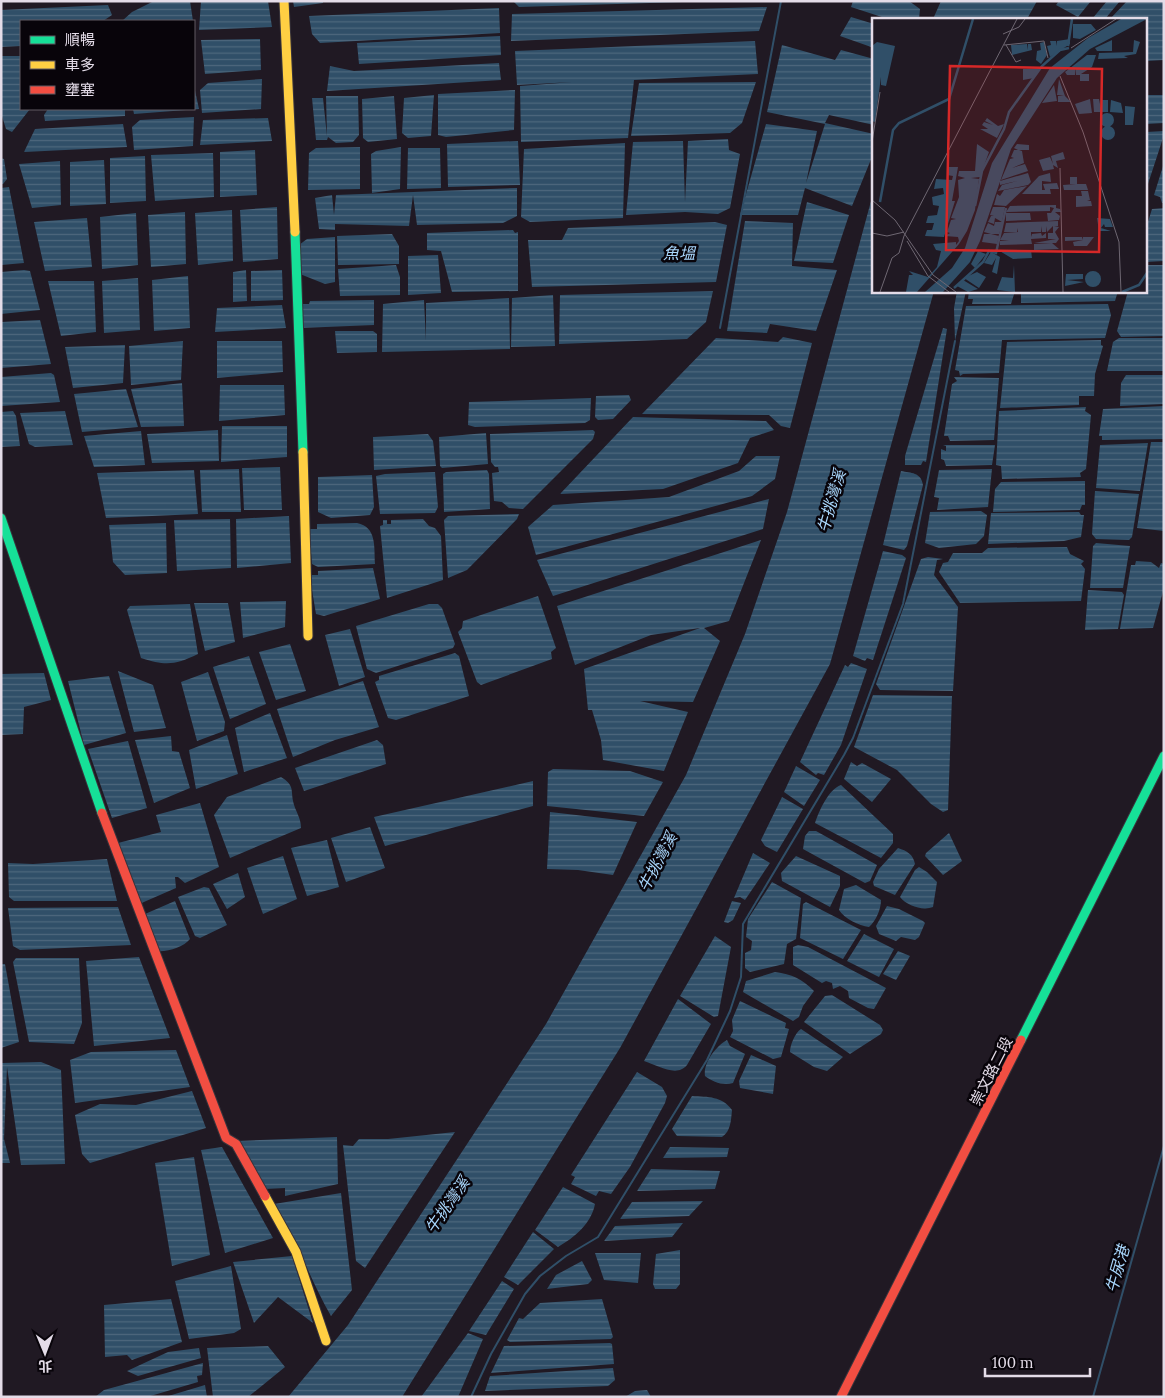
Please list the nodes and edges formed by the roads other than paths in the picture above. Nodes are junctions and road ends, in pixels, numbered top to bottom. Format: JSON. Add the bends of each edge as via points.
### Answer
{"nodes":[{"id":1,"x":284,"y":1,"type":"edge"},
{"id":2,"x":1,"y":518,"type":"edge"},
{"id":3,"x":308,"y":636,"type":"dead end"},
{"id":4,"x":1164,"y":756,"type":"edge"},
{"id":5,"x":326,"y":1341,"type":"dead end"},
{"id":6,"x":841,"y":1397,"type":"edge"}],
"edges":[{"from":1,"to":3,"type":"street","via":[[298,282]]},
{"from":2,"to":5,"type":"street","via":[[112,840],[222,1129],[226,1138],[236,1144],[296,1252]]},
{"from":4,"to":6,"type":"street","name":"崇文路二段"}]}
